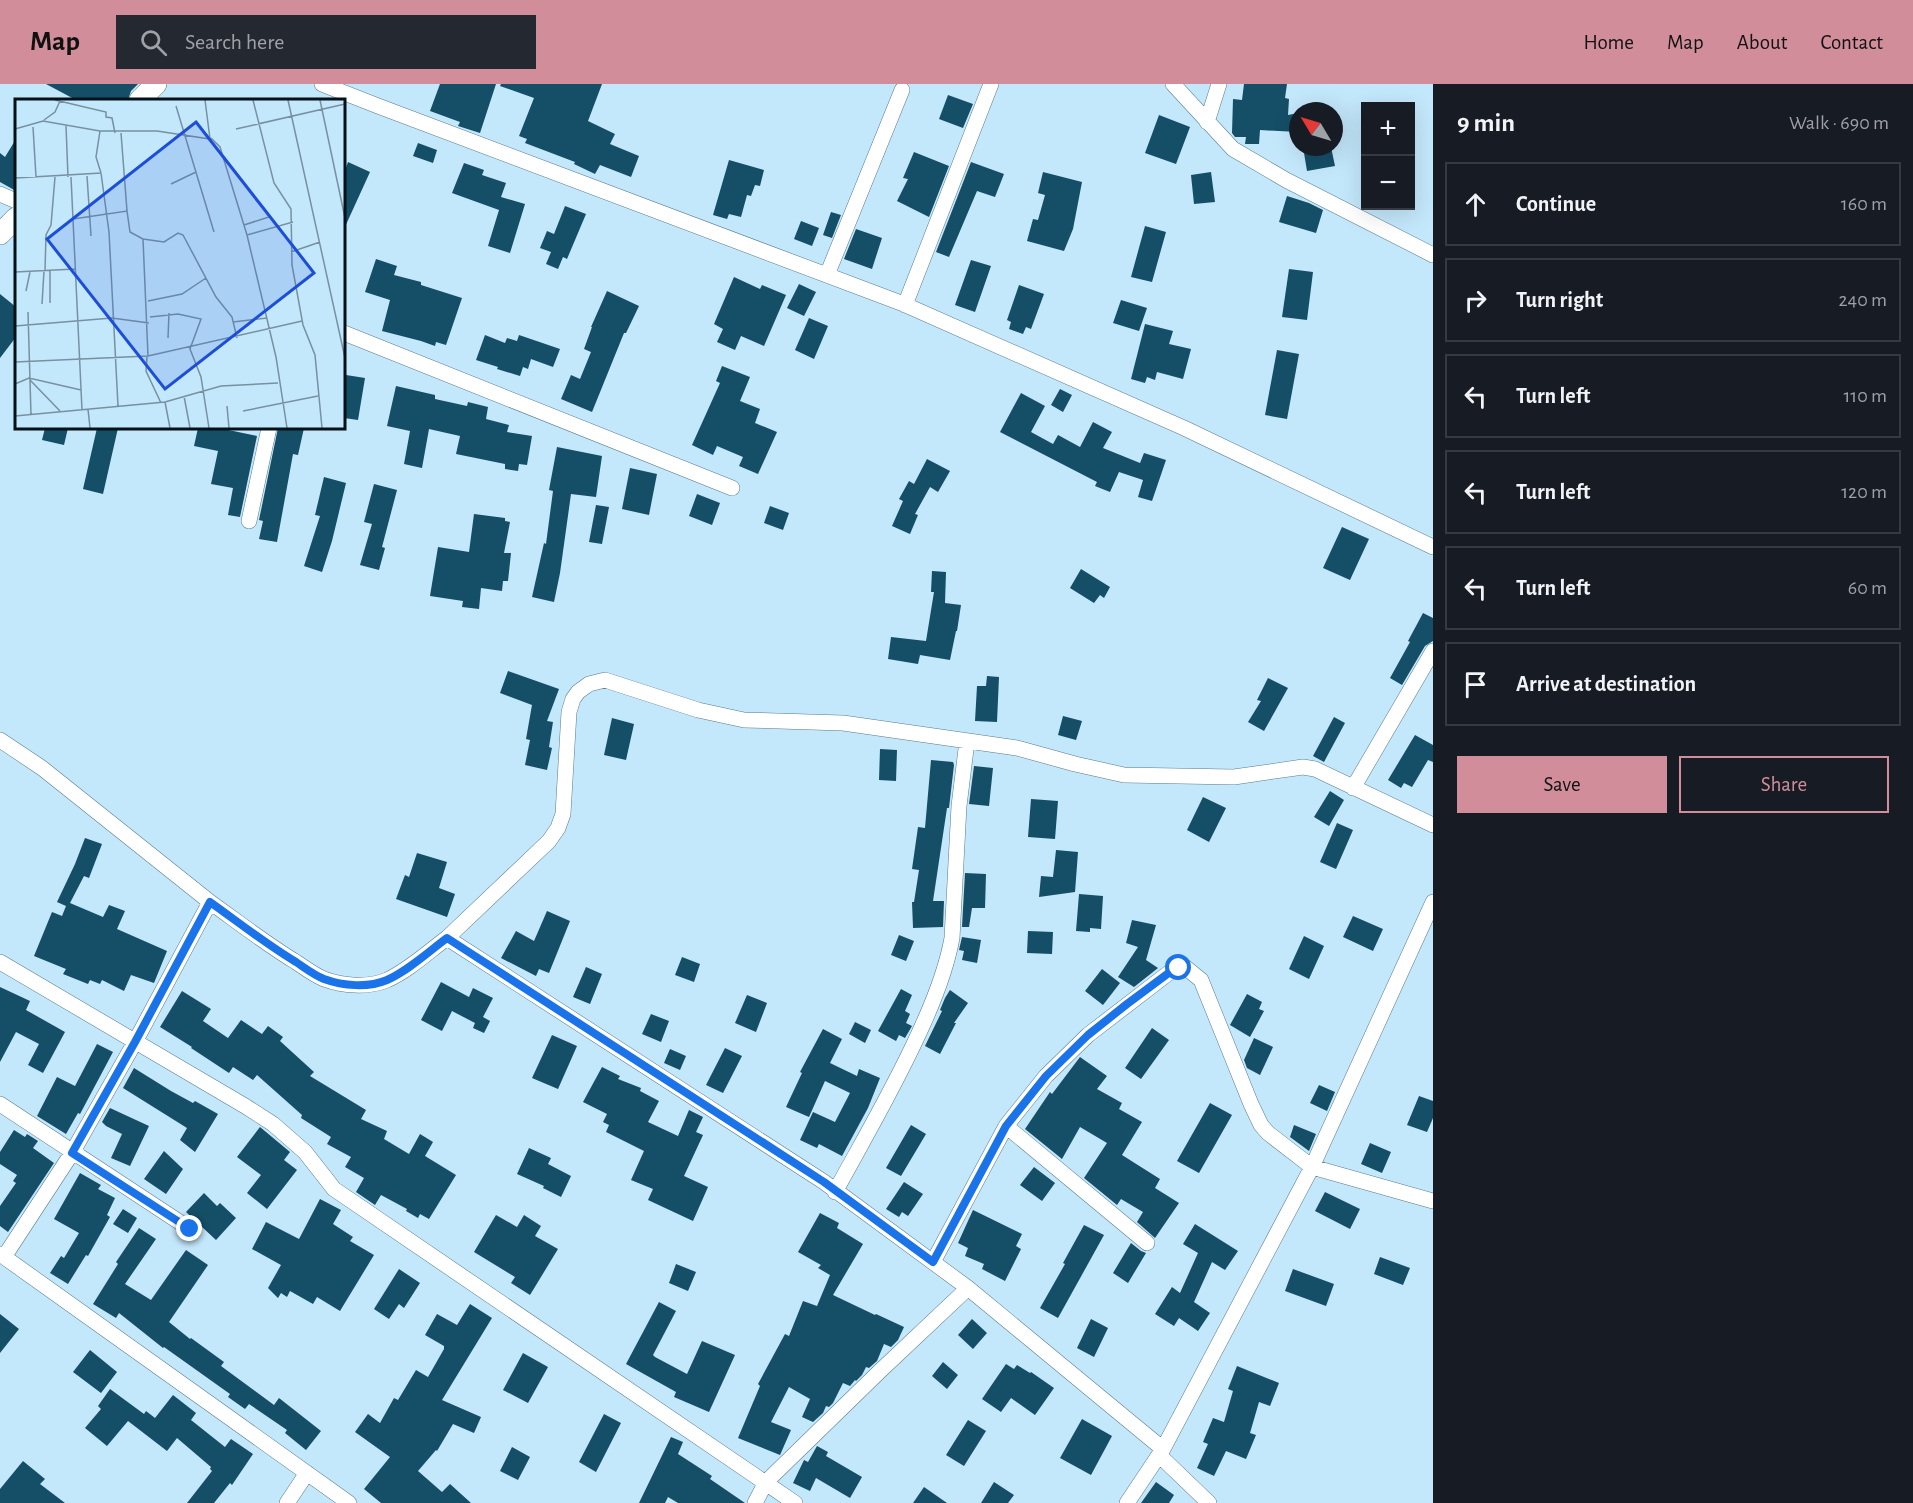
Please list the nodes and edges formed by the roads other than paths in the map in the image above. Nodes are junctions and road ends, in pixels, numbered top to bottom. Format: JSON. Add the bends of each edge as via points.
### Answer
{"nodes":[{"id":1,"x":156,"y":84,"type":"edge"},
{"id":2,"x":322,"y":84,"type":"edge"},
{"id":3,"x":991,"y":84,"type":"edge"},
{"id":4,"x":1173,"y":84,"type":"edge"},
{"id":5,"x":1219,"y":84,"type":"edge"},
{"id":6,"x":902,"y":90,"type":"dead end"},
{"id":7,"x":141,"y":99,"type":"edge"},
{"id":8,"x":1207,"y":122,"type":"junction"},
{"id":9,"x":0,"y":194,"type":"edge"},
{"id":10,"x":15,"y":201,"type":"edge"},
{"id":11,"x":15,"y":219,"type":"edge"},
{"id":12,"x":0,"y":234,"type":"edge"},
{"id":13,"x":1433,"y":255,"type":"edge"},
{"id":14,"x":827,"y":275,"type":"junction"},
{"id":15,"x":905,"y":305,"type":"junction"},
{"id":16,"x":345,"y":333,"type":"edge"},
{"id":17,"x":269,"y":429,"type":"edge"},
{"id":18,"x":732,"y":488,"type":"dead end"},
{"id":19,"x":249,"y":521,"type":"dead end"},
{"id":20,"x":1433,"y":547,"type":"edge"},
{"id":21,"x":1433,"y":651,"type":"edge"},
{"id":22,"x":0,"y":740,"type":"edge"},
{"id":23,"x":967,"y":741,"type":"junction"},
{"id":24,"x":1353,"y":788,"type":"junction"},
{"id":25,"x":1433,"y":825,"type":"edge"},
{"id":26,"x":210,"y":902,"type":"junction"},
{"id":27,"x":1433,"y":902,"type":"edge"},
{"id":28,"x":447,"y":938,"type":"junction"},
{"id":29,"x":0,"y":962,"type":"edge"},
{"id":30,"x":135,"y":1042,"type":"junction"},
{"id":31,"x":0,"y":1104,"type":"edge"},
{"id":32,"x":1006,"y":1126,"type":"junction"},
{"id":33,"x":72,"y":1153,"type":"junction"},
{"id":34,"x":1312,"y":1167,"type":"junction"},
{"id":35,"x":835,"y":1192,"type":"junction"},
{"id":36,"x":1433,"y":1202,"type":"edge"},
{"id":37,"x":190,"y":1229,"type":"dead end"},
{"id":38,"x":1147,"y":1243,"type":"dead end"},
{"id":39,"x":2,"y":1255,"type":"edge"},
{"id":40,"x":933,"y":1262,"type":"junction"},
{"id":41,"x":968,"y":1288,"type":"junction"},
{"id":42,"x":1161,"y":1452,"type":"junction"},
{"id":43,"x":307,"y":1473,"type":"junction"},
{"id":44,"x":766,"y":1482,"type":"junction"},
{"id":45,"x":287,"y":1503,"type":"edge"},
{"id":46,"x":349,"y":1503,"type":"edge"},
{"id":47,"x":755,"y":1503,"type":"edge"},
{"id":48,"x":795,"y":1503,"type":"edge"},
{"id":49,"x":1127,"y":1503,"type":"edge"},
{"id":50,"x":1209,"y":1503,"type":"edge"}],
"edges":[{"from":1,"to":7,"type":"street"},
{"from":2,"to":14,"type":"street"},
{"from":3,"to":15,"type":"street"},
{"from":4,"to":8,"type":"street"},
{"from":5,"to":8,"type":"street"},
{"from":6,"to":14,"type":"street"},
{"from":8,"to":13,"type":"street","via":[[1233,149]]},
{"from":9,"to":10,"type":"street"},
{"from":11,"to":12,"type":"street"},
{"from":14,"to":15,"type":"street"},
{"from":15,"to":20,"type":"street","via":[[1184,428]]},
{"from":16,"to":18,"type":"street"},
{"from":17,"to":19,"type":"street"},
{"from":21,"to":24,"type":"street"},
{"from":22,"to":26,"type":"street","via":[[42,768]]},
{"from":23,"to":24,"type":"street","via":[[1017,748],[1124,775],[1234,777],[1303,767],[1326,773]]},
{"from":23,"to":28,"type":"street","via":[[843,723],[744,720],[698,710],[605,680],[589,684],[573,699],[569,712],[563,814],[558,828]]},
{"from":23,"to":35,"type":"street","via":[[949,957],[903,1068]]},
{"from":24,"to":25,"type":"street"},
{"from":26,"to":28,"type":"street","via":[[283,954],[323,978],[346,984],[385,981]]},
{"from":26,"to":30,"type":"street"},
{"from":27,"to":34,"type":"street"},
{"from":28,"to":35,"type":"street"},
{"from":29,"to":30,"type":"street"},
{"from":30,"to":33,"type":"street"},
{"from":30,"to":44,"type":"street","via":[[273,1124],[305,1152],[334,1188]]},
{"from":31,"to":33,"type":"street"},
{"from":32,"to":34,"type":"street","via":[[1046,1076],[1088,1035],[1170,972],[1185,968],[1204,986],[1261,1125]]},
{"from":32,"to":38,"type":"street"},
{"from":32,"to":40,"type":"street"},
{"from":33,"to":37,"type":"street"},
{"from":33,"to":39,"type":"street"},
{"from":34,"to":36,"type":"street"},
{"from":34,"to":42,"type":"street"},
{"from":35,"to":40,"type":"street"},
{"from":39,"to":43,"type":"street"},
{"from":40,"to":41,"type":"street"},
{"from":41,"to":42,"type":"street"},
{"from":41,"to":44,"type":"street"},
{"from":42,"to":49,"type":"street"},
{"from":42,"to":50,"type":"street"},
{"from":43,"to":45,"type":"street"},
{"from":43,"to":46,"type":"street"},
{"from":44,"to":47,"type":"street"},
{"from":44,"to":48,"type":"street"}]}
